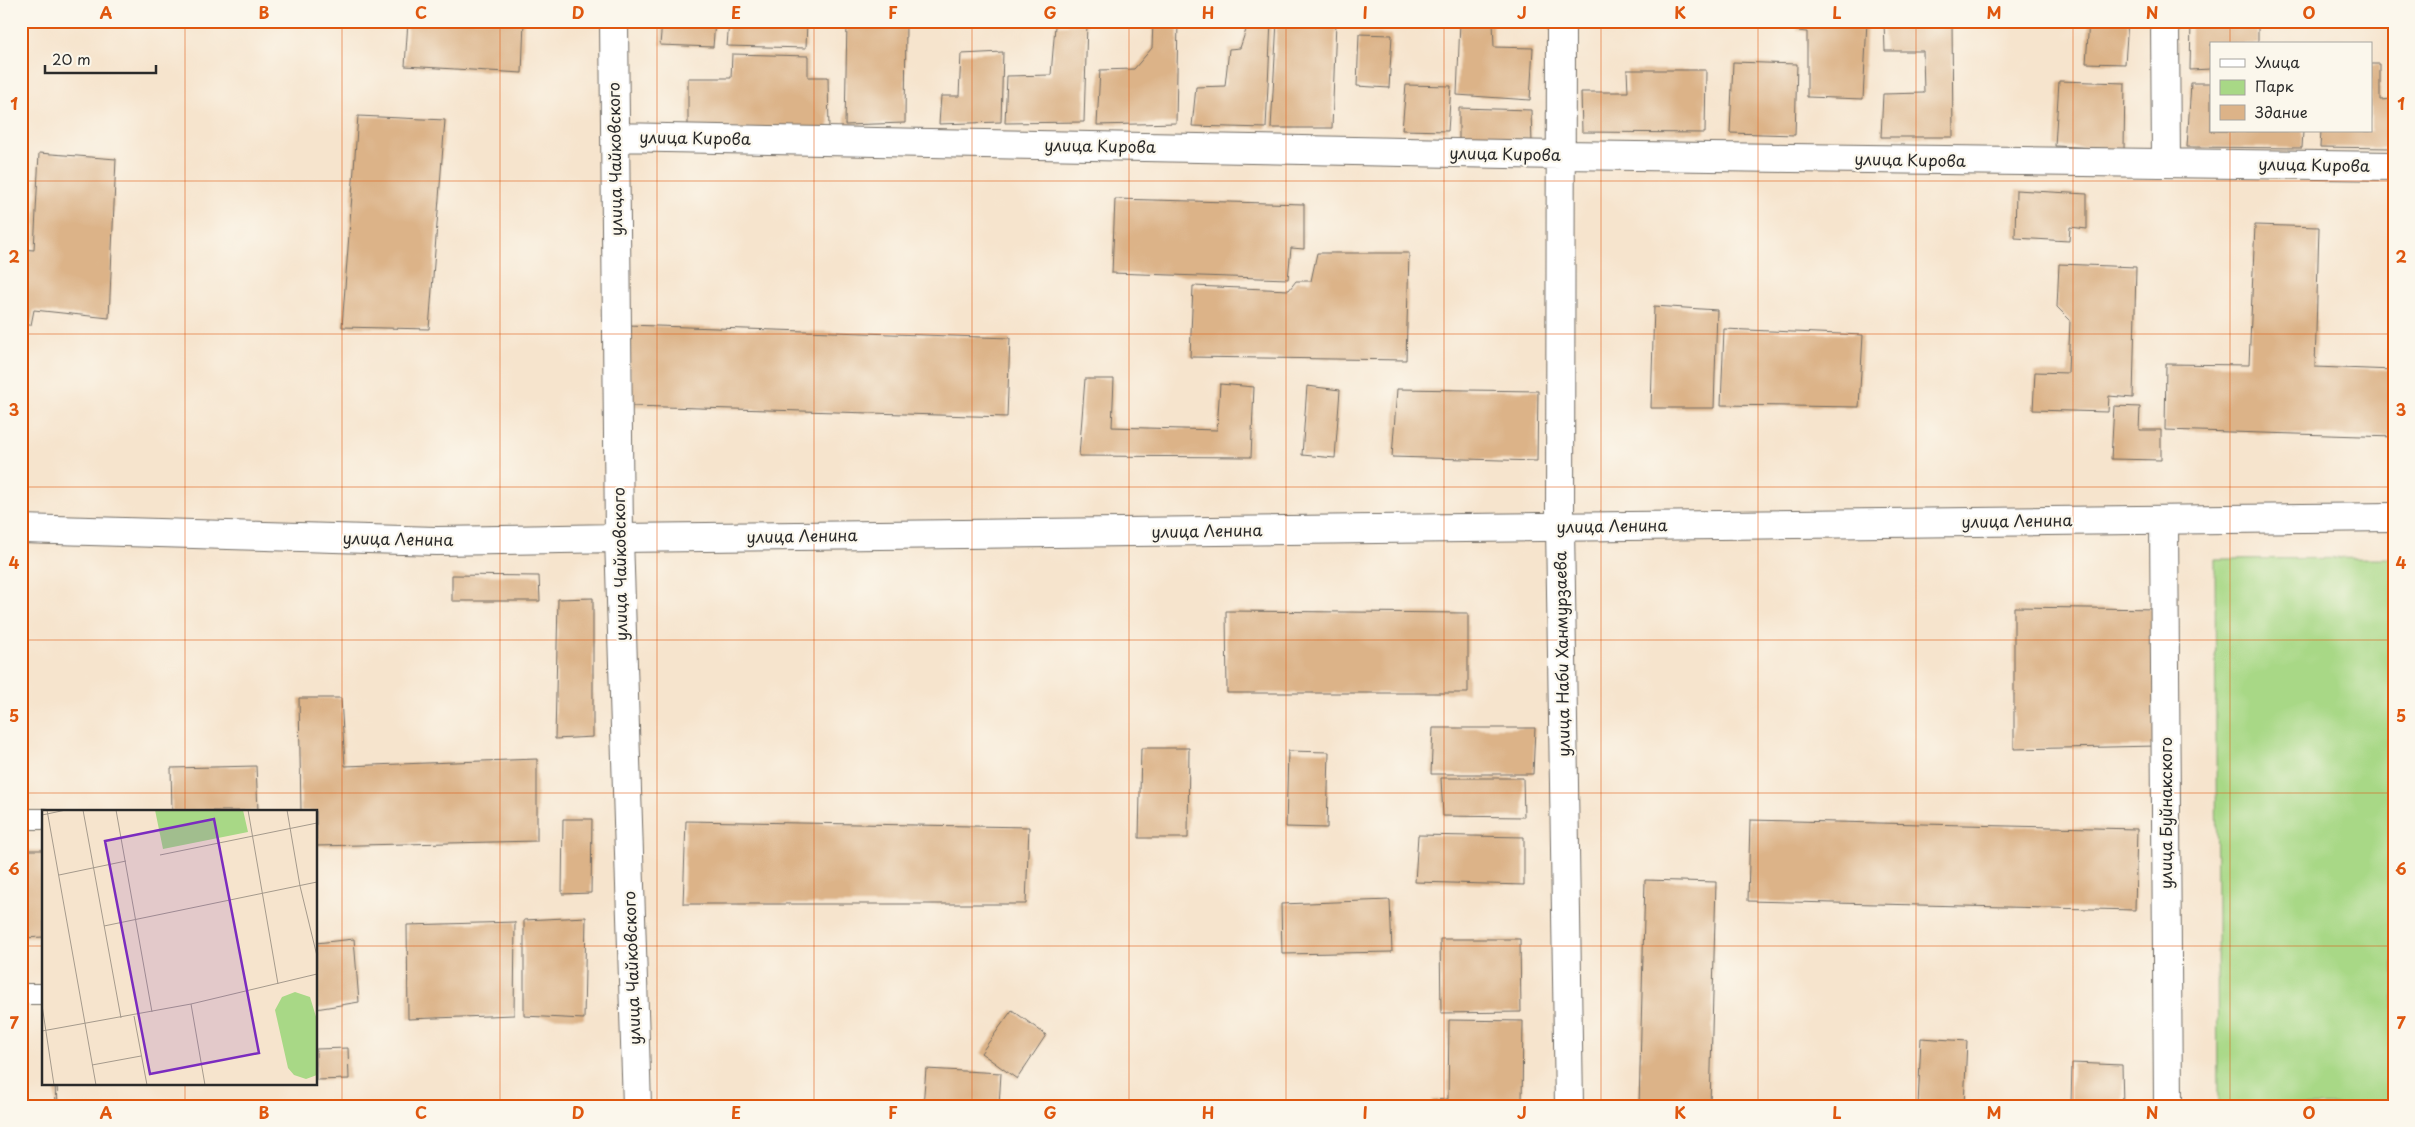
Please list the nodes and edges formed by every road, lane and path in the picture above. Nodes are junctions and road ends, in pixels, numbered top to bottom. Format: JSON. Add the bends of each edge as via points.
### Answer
{"nodes":[{"id":1,"x":614,"y":21,"type":"edge"},
{"id":2,"x":1561,"y":21,"type":"edge"},
{"id":3,"x":2165,"y":21,"type":"edge"},
{"id":4,"x":616,"y":136,"type":"junction"},
{"id":5,"x":1561,"y":155,"type":"junction"},
{"id":6,"x":2166,"y":163,"type":"junction"},
{"id":7,"x":2394,"y":166,"type":"edge"},
{"id":8,"x":2394,"y":517,"type":"edge"},
{"id":9,"x":2164,"y":520,"type":"junction"},
{"id":10,"x":1560,"y":527,"type":"junction"},
{"id":11,"x":21,"y":529,"type":"edge"},
{"id":12,"x":619,"y":538,"type":"junction"},
{"id":13,"x":21,"y":819,"type":"edge"},
{"id":14,"x":42,"y":819,"type":"edge"},
{"id":15,"x":21,"y":994,"type":"edge"},
{"id":16,"x":42,"y":994,"type":"edge"},
{"id":17,"x":637,"y":1106,"type":"edge"},
{"id":18,"x":1569,"y":1106,"type":"edge"},
{"id":19,"x":2168,"y":1106,"type":"edge"}],
"edges":[{"from":1,"to":4,"type":"street","name":"улица Чайковского"},
{"from":2,"to":5,"type":"street","name":"улица Наби Ханмурзаева"},
{"from":3,"to":6,"type":"street"},
{"from":4,"to":5,"type":"street","name":"улица Кирова"},
{"from":4,"to":12,"type":"street","name":"улица Чайковского"},
{"from":5,"to":6,"type":"street","name":"улица Кирова"},
{"from":5,"to":10,"type":"street","name":"улица Наби Ханмурзаева"},
{"from":6,"to":7,"type":"street","name":"улица Кирова"},
{"from":8,"to":9,"type":"street","name":"улица Ленина"},
{"from":9,"to":10,"type":"street","name":"улица Ленина"},
{"from":9,"to":19,"type":"street","name":"улица Буйнакского"},
{"from":10,"to":12,"type":"street","name":"улица Ленина"},
{"from":10,"to":18,"type":"street","name":"улица Наби Ханмурзаева"},
{"from":11,"to":12,"type":"street","name":"улица Ленина","via":[[438,541]]},
{"from":12,"to":17,"type":"street","name":"улица Чайковского"},
{"from":13,"to":14,"type":"lane"},
{"from":15,"to":16,"type":"lane"}]}
